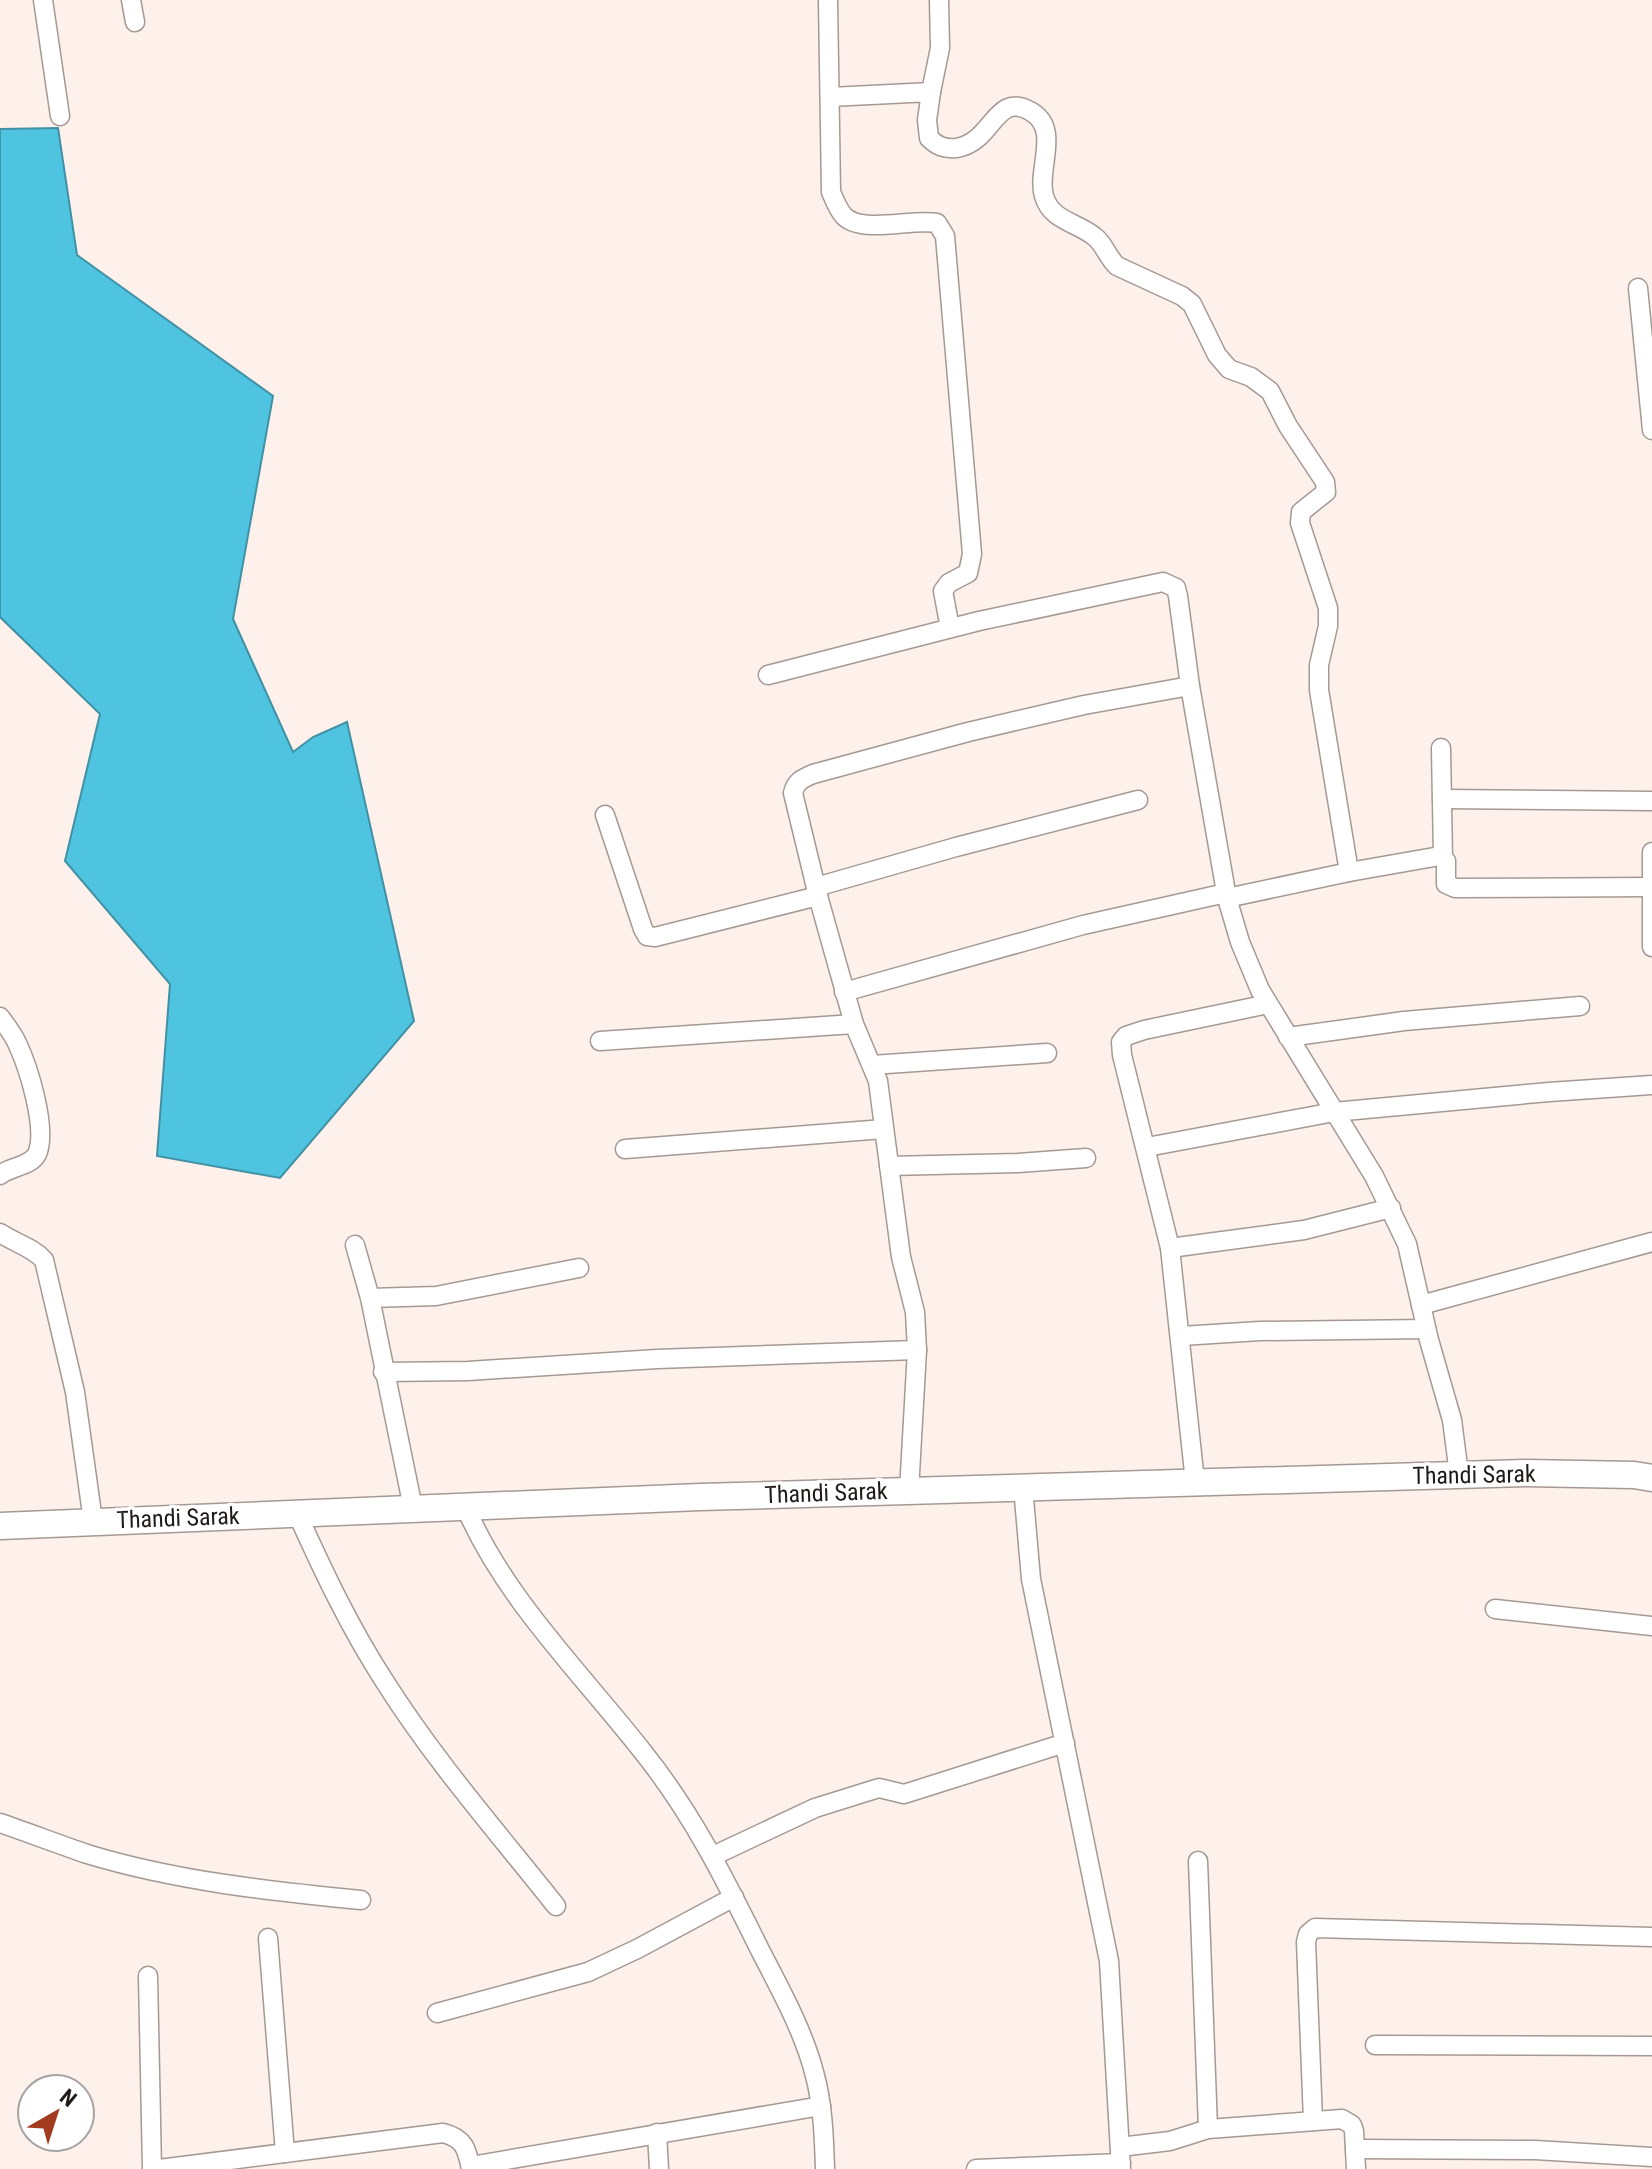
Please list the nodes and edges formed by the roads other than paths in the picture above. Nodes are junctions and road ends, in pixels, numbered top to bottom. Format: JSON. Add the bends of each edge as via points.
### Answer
{"nodes":[{"id":1,"x":43,"y":0,"type":"edge"},
{"id":2,"x":131,"y":0,"type":"edge"},
{"id":3,"x":828,"y":0,"type":"edge"},
{"id":4,"x":939,"y":0,"type":"edge"},
{"id":5,"x":135,"y":22,"type":"dead end"},
{"id":6,"x":931,"y":92,"type":"junction"},
{"id":7,"x":830,"y":97,"type":"junction"},
{"id":8,"x":60,"y":116,"type":"dead end"},
{"id":9,"x":1638,"y":288,"type":"dead end"},
{"id":10,"x":1652,"y":430,"type":"edge"},
{"id":11,"x":950,"y":628,"type":"junction"},
{"id":12,"x":768,"y":675,"type":"dead end"},
{"id":13,"x":1190,"y":686,"type":"junction"},
{"id":14,"x":1441,"y":748,"type":"dead end"},
{"id":15,"x":1442,"y":799,"type":"junction"},
{"id":16,"x":1138,"y":800,"type":"dead end"},
{"id":17,"x":1652,"y":801,"type":"edge"},
{"id":18,"x":605,"y":815,"type":"dead end"},
{"id":19,"x":1652,"y":852,"type":"edge"},
{"id":20,"x":1443,"y":858,"type":"junction"},
{"id":21,"x":1349,"y":872,"type":"junction"},
{"id":22,"x":1652,"y":887,"type":"edge"},
{"id":23,"x":817,"y":891,"type":"junction"},
{"id":24,"x":1226,"y":896,"type":"junction"},
{"id":25,"x":1652,"y":947,"type":"edge"},
{"id":26,"x":844,"y":992,"type":"junction"},
{"id":27,"x":1268,"y":1004,"type":"junction"},
{"id":28,"x":1580,"y":1006,"type":"dead end"},
{"id":29,"x":0,"y":1017,"type":"edge"},
{"id":30,"x":854,"y":1024,"type":"junction"},
{"id":31,"x":1288,"y":1037,"type":"junction"},
{"id":32,"x":600,"y":1041,"type":"dead end"},
{"id":33,"x":1047,"y":1053,"type":"dead end"},
{"id":34,"x":872,"y":1065,"type":"junction"},
{"id":35,"x":1652,"y":1085,"type":"edge"},
{"id":36,"x":1334,"y":1112,"type":"junction"},
{"id":37,"x":884,"y":1129,"type":"junction"},
{"id":38,"x":1147,"y":1147,"type":"junction"},
{"id":39,"x":625,"y":1149,"type":"dead end"},
{"id":40,"x":1086,"y":1158,"type":"dead end"},
{"id":41,"x":889,"y":1166,"type":"junction"},
{"id":42,"x":0,"y":1175,"type":"edge"},
{"id":43,"x":1391,"y":1208,"type":"junction"},
{"id":44,"x":0,"y":1233,"type":"edge"},
{"id":45,"x":1652,"y":1242,"type":"edge"},
{"id":46,"x":355,"y":1245,"type":"dead end"},
{"id":47,"x":1170,"y":1248,"type":"junction"},
{"id":48,"x":579,"y":1268,"type":"dead end"},
{"id":49,"x":370,"y":1298,"type":"junction"},
{"id":50,"x":1421,"y":1305,"type":"junction"},
{"id":51,"x":1426,"y":1329,"type":"junction"},
{"id":52,"x":1181,"y":1336,"type":"junction"},
{"id":53,"x":917,"y":1350,"type":"junction"},
{"id":54,"x":383,"y":1372,"type":"junction"},
{"id":55,"x":1459,"y":1474,"type":"junction"},
{"id":56,"x":1652,"y":1478,"type":"edge"},
{"id":57,"x":1195,"y":1482,"type":"junction"},
{"id":58,"x":1023,"y":1487,"type":"junction"},
{"id":59,"x":909,"y":1491,"type":"junction"},
{"id":60,"x":465,"y":1506,"type":"junction"},
{"id":61,"x":413,"y":1508,"type":"junction"},
{"id":62,"x":297,"y":1513,"type":"junction"},
{"id":63,"x":93,"y":1521,"type":"junction"},
{"id":64,"x":0,"y":1526,"type":"edge"},
{"id":65,"x":1495,"y":1609,"type":"dead end"},
{"id":66,"x":1652,"y":1626,"type":"edge"},
{"id":67,"x":1065,"y":1743,"type":"junction"},
{"id":68,"x":0,"y":1823,"type":"edge"},
{"id":69,"x":713,"y":1856,"type":"junction"},
{"id":70,"x":1198,"y":1861,"type":"dead end"},
{"id":71,"x":734,"y":1897,"type":"junction"},
{"id":72,"x":361,"y":1900,"type":"dead end"},
{"id":73,"x":556,"y":1906,"type":"dead end"},
{"id":74,"x":1652,"y":1937,"type":"edge"},
{"id":75,"x":268,"y":1938,"type":"dead end"},
{"id":76,"x":148,"y":1976,"type":"dead end"},
{"id":77,"x":437,"y":2013,"type":"dead end"},
{"id":78,"x":1375,"y":2045,"type":"dead end"},
{"id":79,"x":1652,"y":2046,"type":"edge"},
{"id":80,"x":821,"y":2106,"type":"junction"},
{"id":81,"x":1313,"y":2121,"type":"junction"},
{"id":82,"x":1208,"y":2129,"type":"junction"},
{"id":83,"x":657,"y":2133,"type":"junction"},
{"id":84,"x":1355,"y":2149,"type":"junction"},
{"id":85,"x":556,"y":2150,"type":"junction"},
{"id":86,"x":285,"y":2153,"type":"junction"},
{"id":87,"x":1652,"y":2157,"type":"edge"},
{"id":88,"x":1120,"y":2159,"type":"edge"},
{"id":89,"x":471,"y":2168,"type":"edge"},
{"id":90,"x":152,"y":2169,"type":"edge"},
{"id":91,"x":159,"y":2169,"type":"edge"},
{"id":92,"x":558,"y":2169,"type":"edge"},
{"id":93,"x":659,"y":2169,"type":"edge"},
{"id":94,"x":825,"y":2169,"type":"edge"},
{"id":95,"x":976,"y":2169,"type":"edge"},
{"id":96,"x":1356,"y":2169,"type":"edge"}],
"edges":[{"from":1,"to":8,"type":"street"},
{"from":2,"to":5,"type":"street"},
{"from":3,"to":7,"type":"street"},
{"from":4,"to":6,"type":"street","via":[[940,48]]},
{"from":6,"to":7,"type":"street"},
{"from":6,"to":21,"type":"street","via":[[929,138],[950,149],[977,141],[1004,109],[1032,111],[1044,124],[1042,192],[1048,206],[1098,239],[1117,266],[1192,304],[1217,355],[1229,369],[1270,391],[1325,482],[1326,492],[1301,512],[1300,523],[1328,608],[1319,690]]},
{"from":7,"to":11,"type":"street","via":[[831,192],[844,217],[860,225],[922,220],[937,223],[945,236],[972,554],[968,573],[943,591]]},
{"from":9,"to":10,"type":"street"},
{"from":11,"to":12,"type":"street"},
{"from":11,"to":13,"type":"street","via":[[1169,583],[1178,596]]},
{"from":13,"to":23,"type":"street","via":[[968,732],[800,780],[793,793]]},
{"from":13,"to":24,"type":"street"},
{"from":14,"to":15,"type":"street"},
{"from":15,"to":17,"type":"street"},
{"from":15,"to":20,"type":"street"},
{"from":16,"to":23,"type":"street","via":[[956,847]]},
{"from":18,"to":23,"type":"street","via":[[647,936]]},
{"from":19,"to":22,"type":"street"},
{"from":20,"to":21,"type":"street"},
{"from":20,"to":22,"type":"street","via":[[1446,884],[1455,888]]},
{"from":21,"to":24,"type":"street"},
{"from":22,"to":25,"type":"street"},
{"from":23,"to":26,"type":"street"},
{"from":24,"to":26,"type":"street","via":[[1083,925]]},
{"from":24,"to":27,"type":"street"},
{"from":26,"to":30,"type":"street"},
{"from":27,"to":31,"type":"street"},
{"from":27,"to":38,"type":"street","via":[[1126,1036],[1122,1055]]},
{"from":28,"to":31,"type":"street"},
{"from":29,"to":42,"type":"street","via":[[17,1043],[36,1101],[39,1129],[37,1154]]},
{"from":30,"to":32,"type":"street"},
{"from":30,"to":34,"type":"street"},
{"from":31,"to":36,"type":"street"},
{"from":33,"to":34,"type":"street"},
{"from":34,"to":37,"type":"street"},
{"from":35,"to":36,"type":"street"},
{"from":36,"to":38,"type":"street"},
{"from":36,"to":43,"type":"street"},
{"from":37,"to":39,"type":"street"},
{"from":37,"to":41,"type":"street"},
{"from":38,"to":47,"type":"street"},
{"from":40,"to":41,"type":"street"},
{"from":41,"to":53,"type":"street"},
{"from":43,"to":47,"type":"street","via":[[1304,1230]]},
{"from":43,"to":50,"type":"street","via":[[1407,1244]]},
{"from":44,"to":63,"type":"street","via":[[44,1260],[75,1392]]},
{"from":45,"to":50,"type":"street"},
{"from":46,"to":49,"type":"street"},
{"from":47,"to":52,"type":"street"},
{"from":48,"to":49,"type":"street","via":[[436,1296]]},
{"from":49,"to":54,"type":"street"},
{"from":50,"to":51,"type":"street"},
{"from":51,"to":52,"type":"street"},
{"from":51,"to":55,"type":"street","via":[[1452,1420]]},
{"from":52,"to":57,"type":"street"},
{"from":53,"to":54,"type":"street"},
{"from":53,"to":59,"type":"street"},
{"from":54,"to":61,"type":"street"},
{"from":55,"to":56,"type":"main road","name":"Thandi Sarak"},
{"from":55,"to":57,"type":"main road","name":"Thandi Sarak"},
{"from":57,"to":58,"type":"main road","name":"Thandi Sarak"},
{"from":58,"to":59,"type":"main road","name":"Thandi Sarak"},
{"from":58,"to":67,"type":"street","via":[[1031,1579]]},
{"from":59,"to":60,"type":"main road","name":"Thandi Sarak"},
{"from":60,"to":61,"type":"main road","name":"Thandi Sarak"},
{"from":60,"to":69,"type":"street","via":[[502,1577],[672,1789]]},
{"from":61,"to":62,"type":"main road","name":"Thandi Sarak"},
{"from":62,"to":63,"type":"main road","name":"Thandi Sarak"},
{"from":62,"to":73,"type":"street","via":[[384,1682]]},
{"from":63,"to":64,"type":"main road","name":"Thandi Sarak"},
{"from":65,"to":66,"type":"street"},
{"from":67,"to":69,"type":"street","via":[[904,1794],[879,1788],[815,1808]]},
{"from":67,"to":88,"type":"street","via":[[1109,1961]]},
{"from":68,"to":72,"type":"street","via":[[164,1873],[254,1890]]},
{"from":69,"to":71,"type":"street"},
{"from":70,"to":82,"type":"street"},
{"from":71,"to":77,"type":"street","via":[[588,1972]]},
{"from":71,"to":80,"type":"street","via":[[799,2031]]},
{"from":74,"to":81,"type":"street","via":[[1315,1928],[1306,1942]]},
{"from":75,"to":86,"type":"street"},
{"from":76,"to":90,"type":"street"},
{"from":78,"to":79,"type":"street"},
{"from":80,"to":83,"type":"street"},
{"from":80,"to":94,"type":"street"},
{"from":81,"to":82,"type":"street"},
{"from":81,"to":84,"type":"street","via":[[1348,2121]]},
{"from":82,"to":88,"type":"street"},
{"from":83,"to":85,"type":"street"},
{"from":83,"to":93,"type":"street"},
{"from":84,"to":87,"type":"street"},
{"from":84,"to":96,"type":"street"},
{"from":85,"to":89,"type":"street"},
{"from":85,"to":92,"type":"street"},
{"from":86,"to":89,"type":"street","via":[[443,2133],[466,2145]]},
{"from":86,"to":91,"type":"street"},
{"from":88,"to":95,"type":"street"}]}
